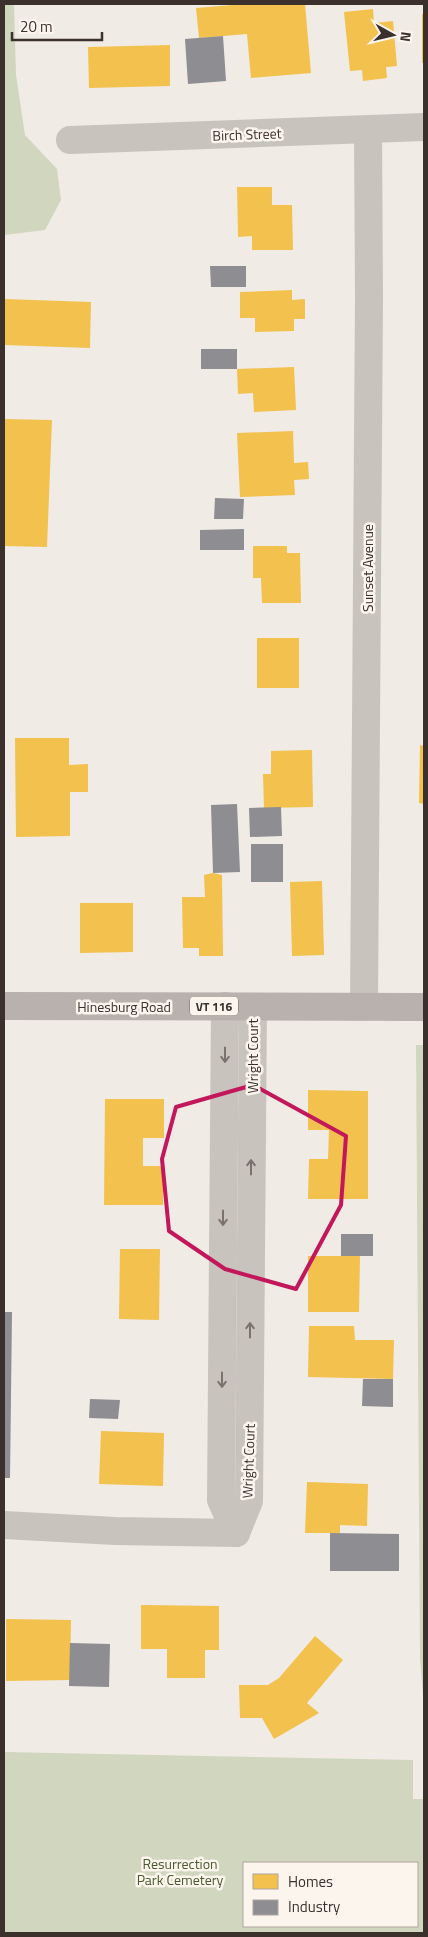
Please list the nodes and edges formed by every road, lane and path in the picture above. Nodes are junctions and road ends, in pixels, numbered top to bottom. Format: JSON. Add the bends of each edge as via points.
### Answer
{"nodes":[{"id":1,"x":424,"y":127,"type":"edge"},
{"id":2,"x":368,"y":130,"type":"junction"},
{"id":3,"x":70,"y":140,"type":"dead end"},
{"id":4,"x":4,"y":1006,"type":"edge"},
{"id":5,"x":225,"y":1006,"type":"junction"},
{"id":6,"x":364,"y":1006,"type":"junction"},
{"id":7,"x":253,"y":1007,"type":"junction"},
{"id":8,"x":424,"y":1007,"type":"edge"},
{"id":9,"x":4,"y":1525,"type":"edge"},
{"id":10,"x":236,"y":1533,"type":"junction"}],
"edges":[{"from":1,"to":2,"type":"street","name":"Birch Street"},
{"from":2,"to":3,"type":"street","name":"Birch Street"},
{"from":2,"to":6,"type":"street","name":"Sunset Avenue"},
{"from":4,"to":5,"type":"main road","name":"Hinesburg Road","number":"VT 116"},
{"from":5,"to":7,"type":"main road","name":"Hinesburg Road","number":"VT 116"},
{"from":5,"to":10,"type":"street","name":"Wright Court","one_way":true,"via":[[221,1500]]},
{"from":6,"to":7,"type":"main road","name":"Hinesburg Road","number":"VT 116"},
{"from":6,"to":8,"type":"main road","name":"Hinesburg Road","number":"VT 116"},
{"from":10,"to":7,"type":"street","name":"Wright Court","one_way":true,"via":[[249,1501]]},
{"from":9,"to":10,"type":"street"}]}
